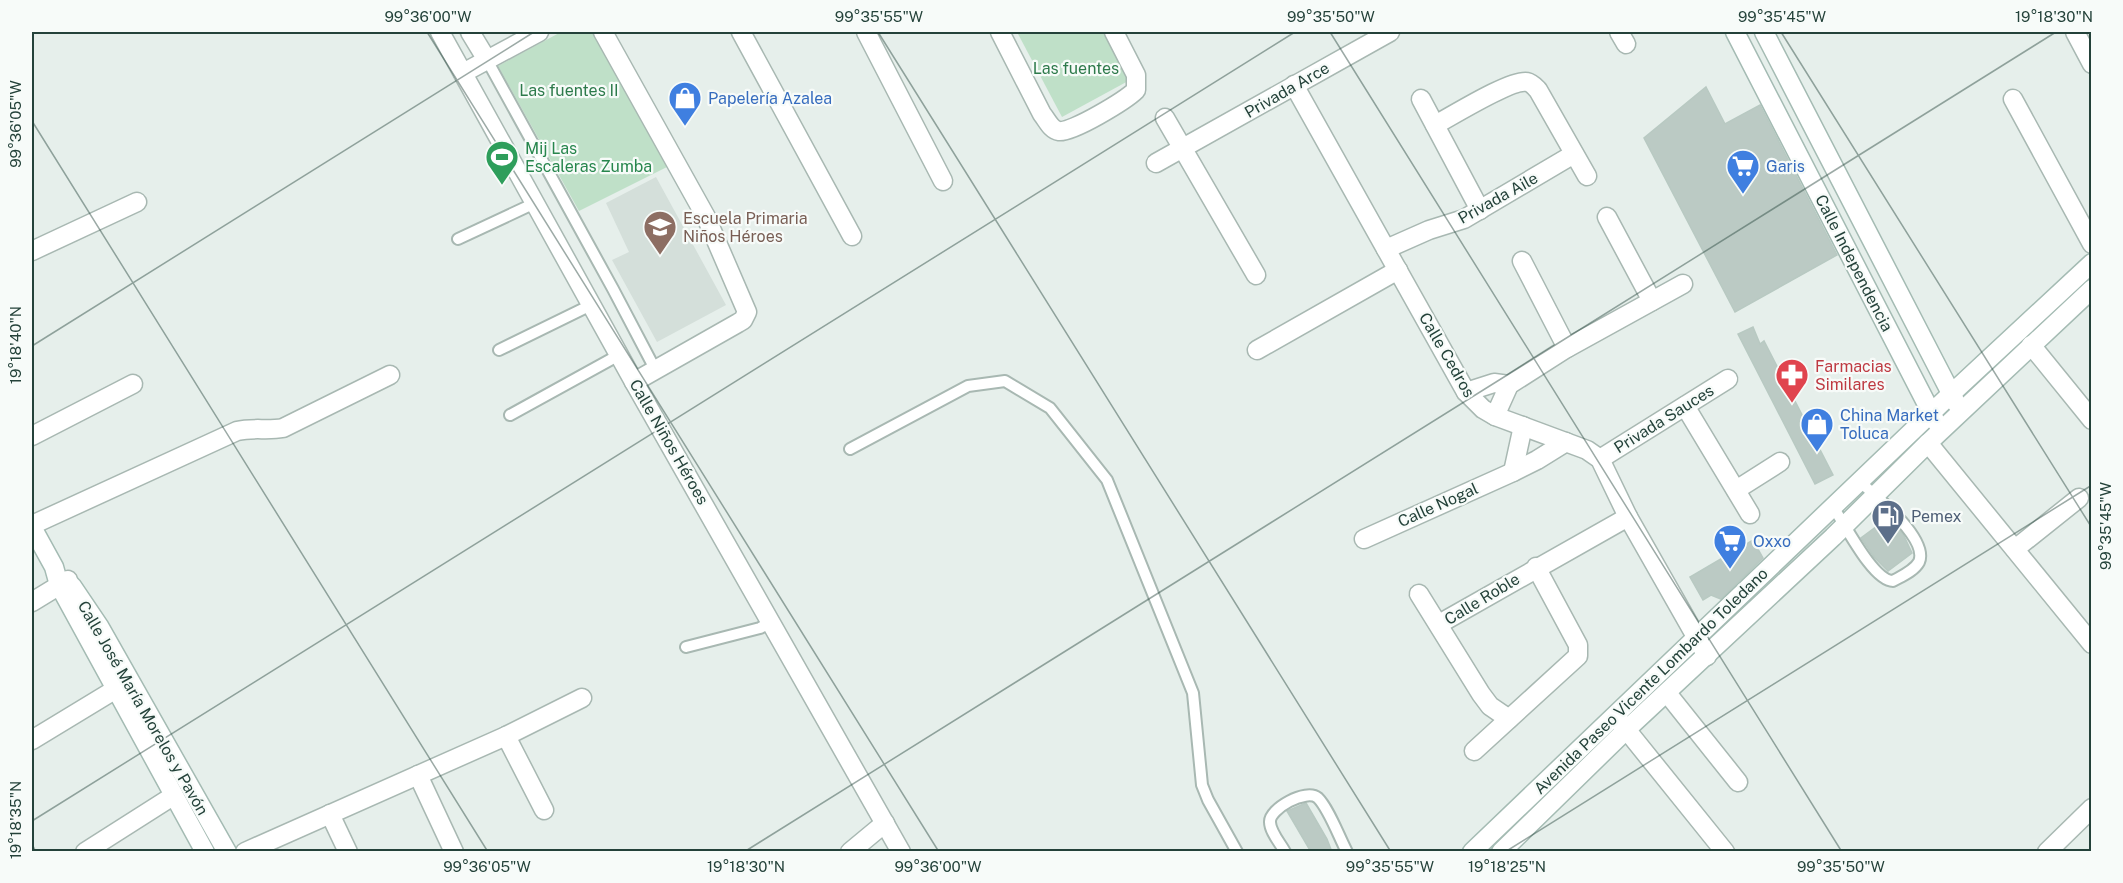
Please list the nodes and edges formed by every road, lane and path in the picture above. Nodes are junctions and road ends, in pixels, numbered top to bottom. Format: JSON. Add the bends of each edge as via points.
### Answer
{"nodes":[{"id":1,"x":440,"y":32,"type":"edge"},
{"id":2,"x":470,"y":32,"type":"edge"},
{"id":3,"x":539,"y":32,"type":"edge"},
{"id":4,"x":603,"y":32,"type":"edge"},
{"id":5,"x":741,"y":32,"type":"edge"},
{"id":6,"x":866,"y":32,"type":"edge"},
{"id":7,"x":1000,"y":32,"type":"edge"},
{"id":8,"x":1114,"y":32,"type":"edge"},
{"id":9,"x":1390,"y":32,"type":"edge"},
{"id":10,"x":1735,"y":32,"type":"edge"},
{"id":11,"x":1764,"y":32,"type":"edge"},
{"id":12,"x":2075,"y":32,"type":"edge"},
{"id":13,"x":487,"y":60,"type":"junction"},
{"id":14,"x":2091,"y":64,"type":"edge"},
{"id":15,"x":463,"y":73,"type":"junction"},
{"id":16,"x":1294,"y":86,"type":"junction"},
{"id":17,"x":1421,"y":99,"type":"dead end"},
{"id":18,"x":2013,"y":99,"type":"dead end"},
{"id":19,"x":1166,"y":118,"type":"dead end"},
{"id":20,"x":1435,"y":124,"type":"junction"},
{"id":21,"x":1184,"y":149,"type":"junction"},
{"id":22,"x":1574,"y":154,"type":"junction"},
{"id":23,"x":1156,"y":164,"type":"dead end"},
{"id":24,"x":1587,"y":176,"type":"dead end"},
{"id":25,"x":944,"y":181,"type":"dead end"},
{"id":26,"x":137,"y":202,"type":"dead end"},
{"id":27,"x":535,"y":203,"type":"junction"},
{"id":28,"x":1480,"y":210,"type":"junction"},
{"id":29,"x":1607,"y":217,"type":"dead end"},
{"id":30,"x":852,"y":236,"type":"dead end"},
{"id":31,"x":458,"y":239,"type":"dead end"},
{"id":32,"x":2091,"y":244,"type":"edge"},
{"id":33,"x":1386,"y":249,"type":"junction"},
{"id":34,"x":32,"y":251,"type":"edge"},
{"id":35,"x":1522,"y":261,"type":"dead end"},
{"id":36,"x":2091,"y":263,"type":"edge"},
{"id":37,"x":1398,"y":270,"type":"junction"},
{"id":38,"x":1256,"y":274,"type":"dead end"},
{"id":39,"x":1683,"y":284,"type":"dead end"},
{"id":40,"x":2091,"y":289,"type":"edge"},
{"id":41,"x":1652,"y":301,"type":"junction"},
{"id":42,"x":591,"y":305,"type":"junction"},
{"id":43,"x":2031,"y":345,"type":"junction"},
{"id":44,"x":1567,"y":348,"type":"junction"},
{"id":45,"x":499,"y":350,"type":"dead end"},
{"id":46,"x":1257,"y":350,"type":"dead end"},
{"id":47,"x":619,"y":355,"type":"junction"},
{"id":48,"x":655,"y":369,"type":"junction"},
{"id":49,"x":390,"y":375,"type":"dead end"},
{"id":50,"x":1728,"y":379,"type":"dead end"},
{"id":51,"x":634,"y":382,"type":"junction"},
{"id":52,"x":134,"y":384,"type":"dead end"},
{"id":53,"x":1509,"y":385,"type":"junction"},
{"id":54,"x":1466,"y":392,"type":"junction"},
{"id":55,"x":1951,"y":394,"type":"junction"},
{"id":56,"x":1685,"y":406,"type":"junction"},
{"id":57,"x":1931,"y":412,"type":"junction"},
{"id":58,"x":1960,"y":413,"type":"junction"},
{"id":59,"x":510,"y":415,"type":"dead end"},
{"id":60,"x":1495,"y":416,"type":"junction"},
{"id":61,"x":2091,"y":420,"type":"edge"},
{"id":62,"x":1523,"y":426,"type":"junction"},
{"id":63,"x":32,"y":436,"type":"edge"},
{"id":64,"x":1934,"y":437,"type":"junction"},
{"id":65,"x":1566,"y":442,"type":"junction"},
{"id":66,"x":850,"y":449,"type":"dead end"},
{"id":67,"x":1600,"y":459,"type":"junction"},
{"id":68,"x":1780,"y":462,"type":"dead end"},
{"id":69,"x":1513,"y":472,"type":"junction"},
{"id":70,"x":1860,"y":482,"type":"junction"},
{"id":71,"x":1736,"y":490,"type":"junction"},
{"id":72,"x":1876,"y":495,"type":"junction"},
{"id":73,"x":2079,"y":498,"type":"dead end"},
{"id":74,"x":1833,"y":507,"type":"junction"},
{"id":75,"x":1750,"y":514,"type":"dead end"},
{"id":76,"x":1628,"y":517,"type":"junction"},
{"id":77,"x":1846,"y":524,"type":"junction"},
{"id":78,"x":32,"y":526,"type":"edge"},
{"id":79,"x":1364,"y":539,"type":"dead end"},
{"id":80,"x":2015,"y":549,"type":"junction"},
{"id":81,"x":1536,"y":567,"type":"junction"},
{"id":82,"x":60,"y":577,"type":"junction"},
{"id":83,"x":1419,"y":594,"type":"dead end"},
{"id":84,"x":32,"y":602,"type":"edge"},
{"id":85,"x":771,"y":622,"type":"junction"},
{"id":86,"x":1439,"y":624,"type":"junction"},
{"id":87,"x":1697,"y":637,"type":"junction"},
{"id":88,"x":2091,"y":644,"type":"edge"},
{"id":89,"x":686,"y":647,"type":"dead end"},
{"id":90,"x":1707,"y":656,"type":"junction"},
{"id":91,"x":116,"y":689,"type":"junction"},
{"id":92,"x":1667,"y":693,"type":"junction"},
{"id":93,"x":582,"y":698,"type":"dead end"},
{"id":94,"x":1614,"y":714,"type":"junction"},
{"id":95,"x":1509,"y":718,"type":"junction"},
{"id":96,"x":1626,"y":730,"type":"junction"},
{"id":97,"x":506,"y":736,"type":"junction"},
{"id":98,"x":32,"y":741,"type":"edge"},
{"id":99,"x":1474,"y":751,"type":"dead end"},
{"id":100,"x":418,"y":775,"type":"junction"},
{"id":101,"x":1738,"y":782,"type":"dead end"},
{"id":102,"x":173,"y":796,"type":"junction"},
{"id":103,"x":543,"y":810,"type":"dead end"},
{"id":104,"x":330,"y":814,"type":"junction"},
{"id":105,"x":2088,"y":818,"type":"edge"},
{"id":106,"x":885,"y":823,"type":"junction"},
{"id":107,"x":85,"y":852,"type":"edge"},
{"id":108,"x":205,"y":852,"type":"edge"},
{"id":109,"x":227,"y":852,"type":"edge"},
{"id":110,"x":245,"y":852,"type":"edge"},
{"id":111,"x":348,"y":852,"type":"edge"},
{"id":112,"x":454,"y":852,"type":"edge"},
{"id":113,"x":850,"y":852,"type":"edge"},
{"id":114,"x":901,"y":852,"type":"edge"},
{"id":115,"x":1237,"y":852,"type":"edge"},
{"id":116,"x":1285,"y":852,"type":"edge"},
{"id":117,"x":1347,"y":852,"type":"edge"},
{"id":118,"x":1472,"y":852,"type":"edge"},
{"id":119,"x":1501,"y":852,"type":"edge"},
{"id":120,"x":1725,"y":852,"type":"edge"},
{"id":121,"x":2048,"y":852,"type":"edge"}],
"edges":[{"from":1,"to":15,"type":"street","name":"Calle Niños Héroes"},
{"from":2,"to":13,"type":"street"},
{"from":3,"to":13,"type":"street"},
{"from":4,"to":48,"type":"street","via":[[706,217],[747,312],[743,320]]},
{"from":5,"to":30,"type":"street"},
{"from":6,"to":25,"type":"street"},
{"from":7,"to":8,"type":"street","via":[[1042,114],[1058,131],[1081,124],[1136,90],[1136,75]]},
{"from":9,"to":16,"type":"street","name":"Privada Arce"},
{"from":10,"to":57,"type":"street","name":"Calle Independencia"},
{"from":11,"to":55,"type":"street","name":"Calle Independencia"},
{"from":12,"to":14,"type":"street"},
{"from":13,"to":15,"type":"street"},
{"from":13,"to":48,"type":"lane"},
{"from":15,"to":27,"type":"street","name":"Calle Niños Héroes"},
{"from":16,"to":21,"type":"street","name":"Privada Arce"},
{"from":16,"to":33,"type":"street","name":"Calle Cedros"},
{"from":17,"to":20,"type":"street"},
{"from":18,"to":32,"type":"street"},
{"from":19,"to":21,"type":"street"},
{"from":20,"to":22,"type":"street","via":[[1512,84],[1526,82],[1538,90]]},
{"from":20,"to":28,"type":"street"},
{"from":21,"to":23,"type":"street","name":"Privada Arce"},
{"from":21,"to":38,"type":"street"},
{"from":22,"to":24,"type":"street"},
{"from":22,"to":28,"type":"street","name":"Privada Aile"},
{"from":26,"to":34,"type":"street"},
{"from":27,"to":31,"type":"lane"},
{"from":27,"to":42,"type":"street","name":"Calle Niños Héroes"},
{"from":28,"to":33,"type":"street","name":"Privada Aile"},
{"from":29,"to":41,"type":"street"},
{"from":33,"to":37,"type":"street","name":"Calle Cedros"},
{"from":35,"to":44,"type":"street"},
{"from":36,"to":55,"type":"street","name":"Avenida Paseo Vicente Lombardo Toledano"},
{"from":37,"to":46,"type":"street"},
{"from":37,"to":54,"type":"street","name":"Calle Cedros"},
{"from":39,"to":41,"type":"street"},
{"from":40,"to":43,"type":"street","name":"Avenida Paseo Vicente Lombardo Toledano"},
{"from":41,"to":44,"type":"street"},
{"from":42,"to":45,"type":"lane"},
{"from":42,"to":47,"type":"street","name":"Calle Niños Héroes"},
{"from":43,"to":58,"type":"street","name":"Avenida Paseo Vicente Lombardo Toledano"},
{"from":43,"to":61,"type":"street"},
{"from":44,"to":53,"type":"street"},
{"from":47,"to":51,"type":"street","name":"Calle Niños Héroes"},
{"from":47,"to":59,"type":"lane"},
{"from":48,"to":51,"type":"street"},
{"from":49,"to":78,"type":"street","via":[[283,428],[237,431]]},
{"from":50,"to":56,"type":"street","name":"Privada Sauces"},
{"from":51,"to":85,"type":"street","name":"Calle Niños Héroes"},
{"from":52,"to":63,"type":"street"},
{"from":53,"to":54,"type":"street","via":[[1494,383]]},
{"from":53,"to":60,"type":"street"},
{"from":54,"to":60,"type":"street","name":"Calle Cedros","via":[[1483,410]]},
{"from":55,"to":57,"type":"street","name":"Avenida Paseo Vicente Lombardo Toledano"},
{"from":55,"to":58,"type":"street","name":"Calle Independencia"},
{"from":56,"to":67,"type":"street","name":"Privada Sauces"},
{"from":56,"to":71,"type":"street"},
{"from":57,"to":64,"type":"street","name":"Calle Independencia"},
{"from":57,"to":70,"type":"street","name":"Avenida Paseo Vicente Lombardo Toledano"},
{"from":58,"to":64,"type":"street","name":"Avenida Paseo Vicente Lombardo Toledano"},
{"from":60,"to":62,"type":"street","name":"Calle Cedros"},
{"from":62,"to":65,"type":"street","name":"Calle Cedros"},
{"from":62,"to":69,"type":"street"},
{"from":64,"to":72,"type":"street","name":"Avenida Paseo Vicente Lombardo Toledano"},
{"from":64,"to":80,"type":"street","name":"Calle Independencia"},
{"from":65,"to":67,"type":"street","name":"Calle Cedros"},
{"from":65,"to":69,"type":"street","name":"Calle Nogal"},
{"from":66,"to":115,"type":"lane","via":[[968,386],[1005,381],[1050,408],[1107,480],[1193,693],[1202,785]]},
{"from":67,"to":76,"type":"street"},
{"from":68,"to":71,"type":"street"},
{"from":69,"to":79,"type":"street","name":"Calle Nogal"},
{"from":70,"to":72,"type":"lane"},
{"from":70,"to":74,"type":"street","name":"Avenida Paseo Vicente Lombardo Toledano"},
{"from":71,"to":75,"type":"street"},
{"from":72,"to":77,"type":"street","name":"Avenida Paseo Vicente Lombardo Toledano"},
{"from":72,"to":77,"type":"lane","via":[[1919,544],[1921,555],[1909,572],[1893,581],[1882,579]]},
{"from":73,"to":80,"type":"street"},
{"from":74,"to":77,"type":"lane"},
{"from":74,"to":87,"type":"street","name":"Avenida Paseo Vicente Lombardo Toledano"},
{"from":76,"to":81,"type":"street","name":"Calle Roble"},
{"from":76,"to":87,"type":"street"},
{"from":77,"to":90,"type":"street","name":"Avenida Paseo Vicente Lombardo Toledano"},
{"from":78,"to":82,"type":"street","name":"Calle José María Morelos y Pavón"},
{"from":80,"to":88,"type":"street","name":"Calle Independencia"},
{"from":81,"to":86,"type":"street","name":"Calle Roble"},
{"from":81,"to":95,"type":"street","via":[[1578,645],[1578,656]]},
{"from":82,"to":84,"type":"street"},
{"from":82,"to":91,"type":"street","name":"Calle José María Morelos y Pavón"},
{"from":82,"to":109,"type":"street","name":"Calle José María Morelos y Pavón","via":[[99,626]]},
{"from":83,"to":86,"type":"street"},
{"from":85,"to":89,"type":"lane"},
{"from":85,"to":106,"type":"street","name":"Calle Niños Héroes"},
{"from":86,"to":95,"type":"street","name":"Calle Roble","via":[[1481,694],[1490,706]]},
{"from":87,"to":90,"type":"street"},
{"from":87,"to":94,"type":"street","name":"Avenida Paseo Vicente Lombardo Toledano"},
{"from":90,"to":92,"type":"street","name":"Avenida Paseo Vicente Lombardo Toledano"},
{"from":91,"to":98,"type":"street"},
{"from":91,"to":102,"type":"street","name":"Calle José María Morelos y Pavón"},
{"from":92,"to":96,"type":"street","name":"Avenida Paseo Vicente Lombardo Toledano"},
{"from":92,"to":101,"type":"street"},
{"from":93,"to":97,"type":"street"},
{"from":94,"to":96,"type":"street"},
{"from":94,"to":118,"type":"street","name":"Avenida Paseo Vicente Lombardo Toledano"},
{"from":95,"to":99,"type":"street"},
{"from":96,"to":119,"type":"street","name":"Avenida Paseo Vicente Lombardo Toledano"},
{"from":96,"to":120,"type":"street"},
{"from":97,"to":100,"type":"street"},
{"from":97,"to":103,"type":"street"},
{"from":100,"to":104,"type":"street"},
{"from":100,"to":112,"type":"street"},
{"from":102,"to":107,"type":"street"},
{"from":102,"to":108,"type":"street","name":"Calle José María Morelos y Pavón"},
{"from":104,"to":110,"type":"street"},
{"from":104,"to":111,"type":"street"},
{"from":105,"to":121,"type":"street"},
{"from":106,"to":113,"type":"street"},
{"from":106,"to":114,"type":"street","name":"Calle Niños Héroes"},
{"from":116,"to":117,"type":"lane","via":[[1271,827],[1271,817],[1274,811],[1310,794],[1323,805]]}]}
